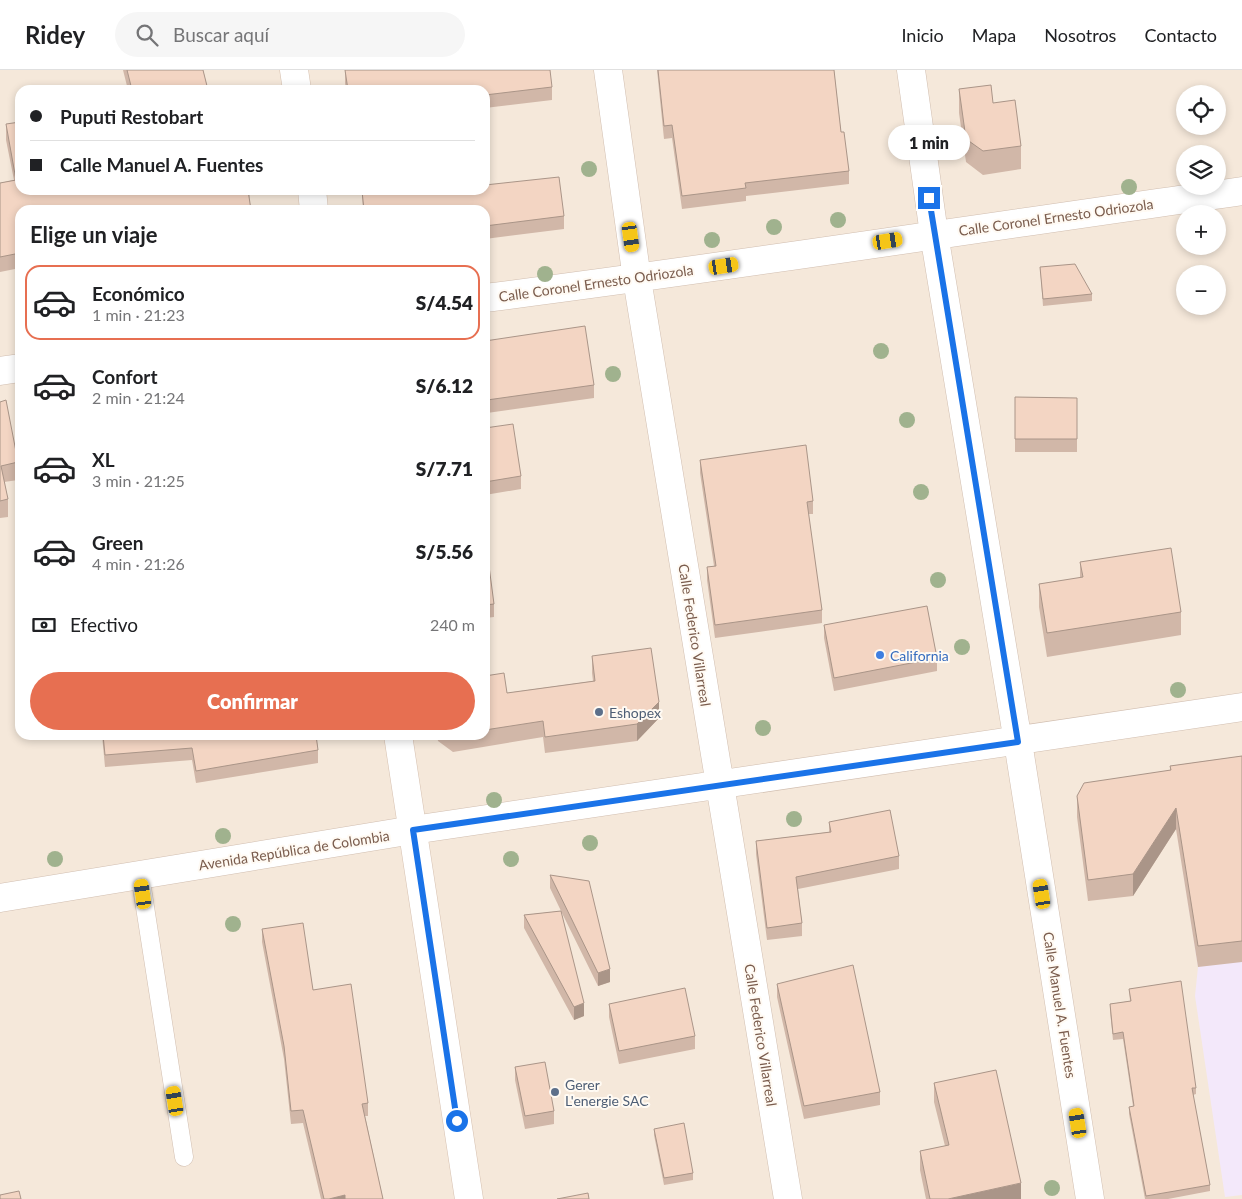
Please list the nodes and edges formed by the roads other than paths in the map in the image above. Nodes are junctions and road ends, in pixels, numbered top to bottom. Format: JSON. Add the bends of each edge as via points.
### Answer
{"nodes":[{"id":1,"x":294,"y":70,"type":"edge"},
{"id":2,"x":608,"y":70,"type":"edge"},
{"id":3,"x":911,"y":70,"type":"edge"},
{"id":4,"x":296,"y":85,"type":"edge"},
{"id":5,"x":1242,"y":191,"type":"edge"},
{"id":6,"x":934,"y":234,"type":"junction"},
{"id":7,"x":637,"y":279,"type":"junction"},
{"id":8,"x":490,"y":297,"type":"edge"},
{"id":9,"x":15,"y":369,"type":"edge"},
{"id":10,"x":0,"y":371,"type":"edge"},
{"id":11,"x":1242,"y":707,"type":"edge"},
{"id":12,"x":399,"y":740,"type":"edge"},
{"id":13,"x":1018,"y":742,"type":"junction"},
{"id":14,"x":720,"y":784,"type":"junction"},
{"id":15,"x":413,"y":830,"type":"junction"},
{"id":16,"x":140,"y":875,"type":"junction"},
{"id":17,"x":0,"y":898,"type":"edge"},
{"id":18,"x":184,"y":1157,"type":"dead end"},
{"id":19,"x":469,"y":1199,"type":"edge"},
{"id":20,"x":788,"y":1199,"type":"edge"},
{"id":21,"x":1090,"y":1199,"type":"edge"}],
"edges":[{"from":1,"to":4,"type":"street"},
{"from":2,"to":7,"type":"street","name":"Calle Federico Villarreal"},
{"from":3,"to":6,"type":"street","name":"Calle Manuel A. Fuentes"},
{"from":5,"to":6,"type":"street","name":"Calle Coronel Ernesto Odriozola"},
{"from":6,"to":7,"type":"street","name":"Calle Coronel Ernesto Odriozola"},
{"from":6,"to":13,"type":"street","name":"Calle Manuel A. Fuentes"},
{"from":7,"to":8,"type":"street","name":"Calle Coronel Ernesto Odriozola"},
{"from":7,"to":14,"type":"street","name":"Calle Federico Villarreal"},
{"from":9,"to":10,"type":"street"},
{"from":11,"to":13,"type":"street","name":"Avenida República de Colombia"},
{"from":12,"to":15,"type":"street"},
{"from":13,"to":14,"type":"street","name":"Avenida República de Colombia"},
{"from":13,"to":21,"type":"street","name":"Calle Manuel A. Fuentes"},
{"from":14,"to":15,"type":"street","name":"Avenida República de Colombia"},
{"from":14,"to":20,"type":"street","name":"Calle Federico Villarreal"},
{"from":15,"to":16,"type":"street","name":"Avenida República de Colombia"},
{"from":15,"to":19,"type":"street"},
{"from":16,"to":17,"type":"street","name":"Avenida República de Colombia"},
{"from":16,"to":18,"type":"lane"}]}
